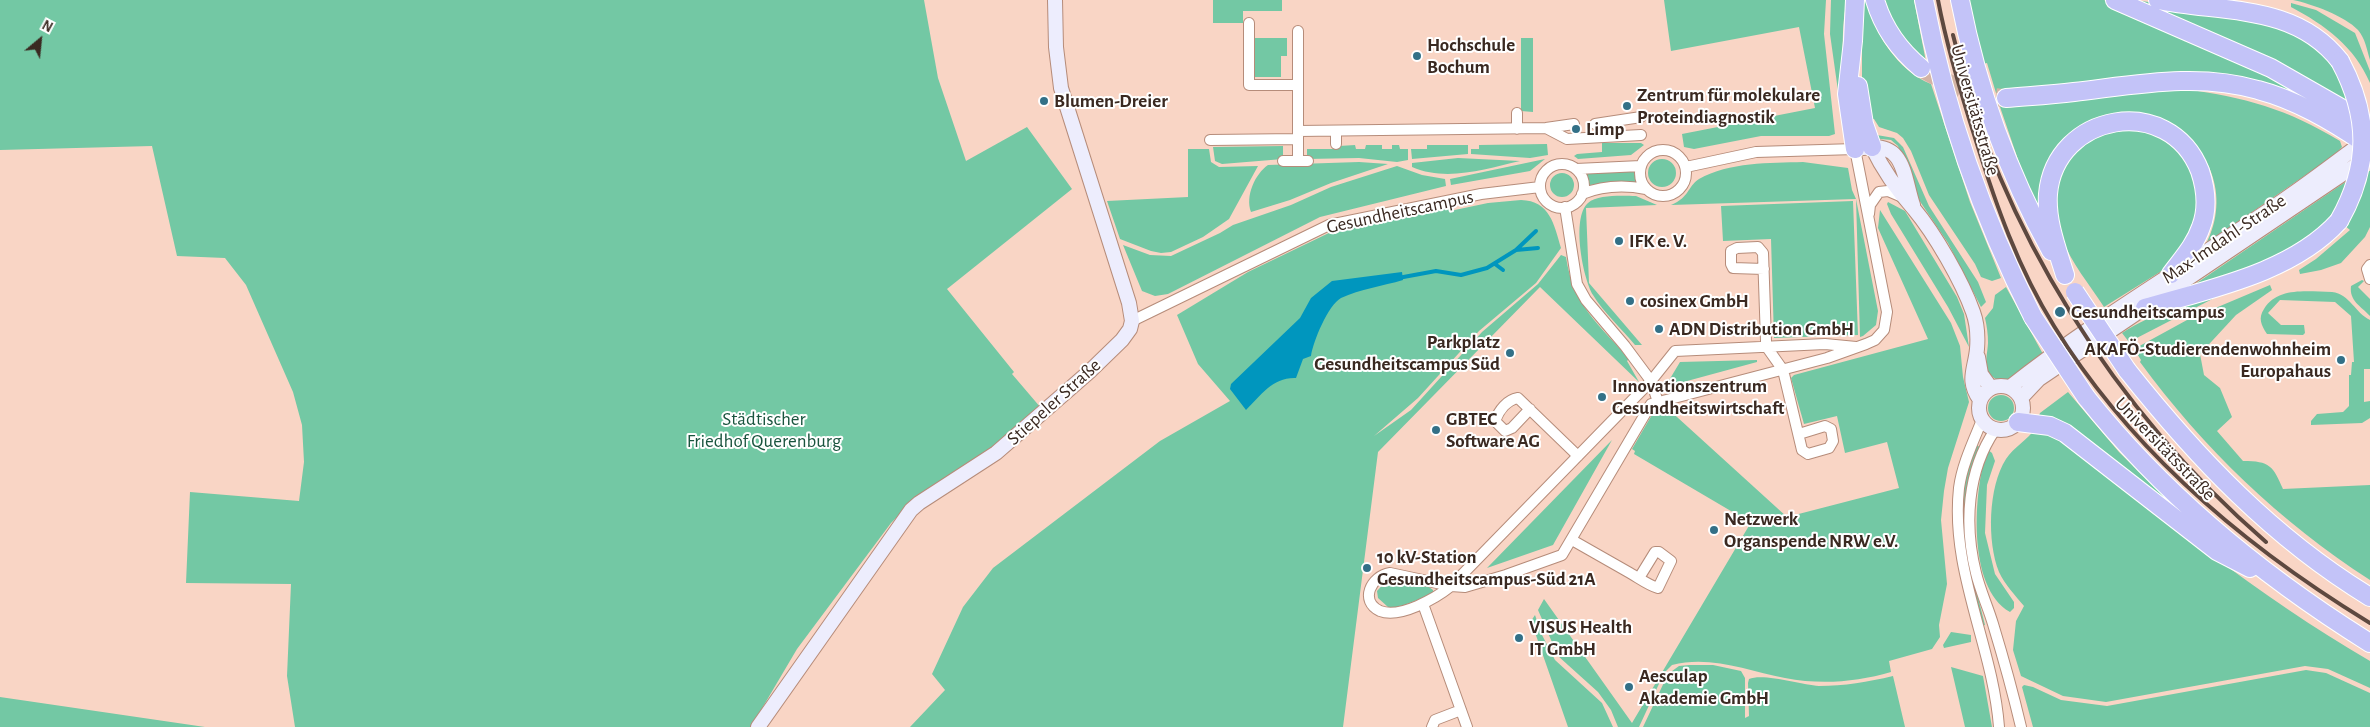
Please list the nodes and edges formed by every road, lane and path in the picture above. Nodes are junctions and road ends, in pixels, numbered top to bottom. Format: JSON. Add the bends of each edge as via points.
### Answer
{"nodes":[{"id":1,"x":1055,"y":0,"type":"edge"},
{"id":2,"x":1855,"y":0,"type":"edge"},
{"id":3,"x":1875,"y":0,"type":"edge"},
{"id":4,"x":1924,"y":0,"type":"edge"},
{"id":5,"x":1960,"y":0,"type":"edge"},
{"id":6,"x":2115,"y":0,"type":"edge"},
{"id":7,"x":2158,"y":0,"type":"edge"},
{"id":8,"x":1249,"y":23,"type":"dead end"},
{"id":9,"x":1298,"y":31,"type":"dead end"},
{"id":10,"x":1921,"y":68,"type":"tunnel mouth"},
{"id":11,"x":1298,"y":85,"type":"junction"},
{"id":12,"x":2006,"y":98,"type":"tunnel mouth"},
{"id":13,"x":1517,"y":112,"type":"dead end"},
{"id":14,"x":1641,"y":116,"type":"dead end"},
{"id":15,"x":1574,"y":124,"type":"dead end"},
{"id":16,"x":1546,"y":128,"type":"junction"},
{"id":17,"x":1517,"y":129,"type":"junction"},
{"id":18,"x":1336,"y":131,"type":"junction"},
{"id":19,"x":1641,"y":135,"type":"dead end"},
{"id":20,"x":1210,"y":140,"type":"dead end"},
{"id":21,"x":1300,"y":141,"type":"junction"},
{"id":22,"x":1598,"y":141,"type":"junction"},
{"id":23,"x":2369,"y":142,"type":"edge"},
{"id":24,"x":1336,"y":144,"type":"dead end"},
{"id":25,"x":1863,"y":148,"type":"junction"},
{"id":26,"x":1283,"y":162,"type":"dead end"},
{"id":27,"x":1640,"y":166,"type":"junction"},
{"id":28,"x":1686,"y":167,"type":"junction"},
{"id":29,"x":1576,"y":169,"type":"junction"},
{"id":30,"x":1540,"y":187,"type":"junction"},
{"id":31,"x":1646,"y":189,"type":"junction"},
{"id":32,"x":1582,"y":194,"type":"junction"},
{"id":33,"x":1902,"y":198,"type":"junction"},
{"id":34,"x":1565,"y":207,"type":"junction"},
{"id":35,"x":1914,"y":210,"type":"junction"},
{"id":36,"x":1868,"y":220,"type":"junction"},
{"id":37,"x":2370,"y":265,"type":"edge"},
{"id":38,"x":1764,"y":269,"type":"dead end"},
{"id":39,"x":2171,"y":274,"type":"junction"},
{"id":40,"x":2064,"y":275,"type":"junction"},
{"id":41,"x":2370,"y":279,"type":"edge"},
{"id":42,"x":2145,"y":308,"type":"junction"},
{"id":43,"x":1132,"y":321,"type":"junction"},
{"id":44,"x":1766,"y":346,"type":"junction"},
{"id":45,"x":1856,"y":347,"type":"junction"},
{"id":46,"x":1977,"y":350,"type":"junction"},
{"id":47,"x":1783,"y":370,"type":"junction"},
{"id":48,"x":1651,"y":381,"type":"junction"},
{"id":49,"x":2010,"y":387,"type":"junction"},
{"id":50,"x":1991,"y":388,"type":"junction"},
{"id":51,"x":2021,"y":398,"type":"junction"},
{"id":52,"x":1980,"y":400,"type":"junction"},
{"id":53,"x":1658,"y":402,"type":"junction"},
{"id":54,"x":1530,"y":410,"type":"dead end"},
{"id":55,"x":1982,"y":420,"type":"junction"},
{"id":56,"x":2018,"y":422,"type":"junction"},
{"id":57,"x":1995,"y":430,"type":"junction"},
{"id":58,"x":1798,"y":434,"type":"dead end"},
{"id":59,"x":1578,"y":456,"type":"junction"},
{"id":60,"x":1572,"y":540,"type":"junction"},
{"id":61,"x":1639,"y":578,"type":"dead end"},
{"id":62,"x":1451,"y":586,"type":"junction"},
{"id":63,"x":2291,"y":589,"type":"junction"},
{"id":64,"x":2370,"y":597,"type":"edge"},
{"id":65,"x":1423,"y":604,"type":"junction"},
{"id":66,"x":1996,"y":640,"type":"junction"},
{"id":67,"x":2370,"y":643,"type":"edge"},
{"id":68,"x":1982,"y":644,"type":"junction"},
{"id":69,"x":1461,"y":710,"type":"junction"},
{"id":70,"x":758,"y":727,"type":"edge"},
{"id":71,"x":1432,"y":727,"type":"edge"},
{"id":72,"x":1467,"y":727,"type":"edge"},
{"id":73,"x":1999,"y":727,"type":"edge"},
{"id":74,"x":2020,"y":727,"type":"edge"}],
"edges":[{"from":1,"to":43,"type":"street","via":[[1061,88],[1114,253]]},
{"from":2,"to":25,"type":"highway","via":[[1847,94]]},
{"from":3,"to":10,"type":"highway","via":[[1889,32]]},
{"from":4,"to":63,"type":"highway","name":"Universitätsstraße","bridge":true,"via":[[1965,156],[1993,232],[2033,317],[2086,397],[2125,444],[2230,542]]},
{"from":5,"to":40,"type":"highway","name":"Universitätsstraße","via":[[1969,46],[1998,136],[2038,228]]},
{"from":6,"to":23,"type":"highway","via":[[2271,68],[2348,112]]},
{"from":7,"to":42,"type":"highway","bridge":true,"via":[[2244,10],[2284,20],[2316,37],[2340,61],[2359,93],[2367,135],[2365,166],[2348,207],[2339,221],[2312,245],[2286,261],[2245,277]]},
{"from":8,"to":11,"type":"street","via":[[1249,85]]},
{"from":9,"to":11,"type":"street"},
{"from":11,"to":21,"type":"street"},
{"from":12,"to":23,"type":"highway","via":[[2148,82],[2218,83],[2258,89],[2279,97]]},
{"from":13,"to":17,"type":"street"},
{"from":14,"to":22,"type":"street","via":[[1597,124]]},
{"from":15,"to":16,"type":"street"},
{"from":16,"to":17,"type":"street"},
{"from":16,"to":22,"type":"street","via":[[1567,139]]},
{"from":17,"to":18,"type":"street"},
{"from":18,"to":21,"type":"street"},
{"from":18,"to":24,"type":"street"},
{"from":19,"to":22,"type":"street"},
{"from":20,"to":21,"type":"street"},
{"from":21,"to":26,"type":"street","via":[[1303,161]]},
{"from":23,"to":39,"type":"street","name":"Max-Imdahl-Straße"},
{"from":23,"to":42,"type":"street","name":"Max-Imdahl-Straße"},
{"from":25,"to":28,"type":"street","via":[[1756,152]]},
{"from":25,"to":33,"type":"street"},
{"from":25,"to":35,"type":"street","via":[[1885,147],[1896,155]]},
{"from":25,"to":36,"type":"street"},
{"from":27,"to":28,"type":"street","via":[[1649,154],[1664,149],[1678,154]]},
{"from":27,"to":29,"type":"street"},
{"from":27,"to":31,"type":"street","via":[[1639,174]]},
{"from":28,"to":31,"type":"street","via":[[1685,182],[1674,194],[1659,196]]},
{"from":29,"to":30,"type":"street","via":[[1570,165],[1555,164],[1544,173]]},
{"from":29,"to":32,"type":"street","via":[[1583,180]]},
{"from":30,"to":34,"type":"street","via":[[1544,199]]},
{"from":30,"to":43,"type":"street","name":"Gesundheitscampus","via":[[1481,194],[1329,225]]},
{"from":31,"to":32,"type":"street","via":[[1632,186],[1595,189]]},
{"from":32,"to":34,"type":"street"},
{"from":33,"to":35,"type":"street"},
{"from":33,"to":36,"type":"street","via":[[1888,191],[1879,192],[1870,205]]},
{"from":34,"to":48,"type":"street","via":[[1577,284],[1586,300]]},
{"from":35,"to":46,"type":"street","via":[[1965,294],[1976,324]]},
{"from":36,"to":45,"type":"street","via":[[1887,322],[1874,340]]},
{"from":37,"to":41,"type":"street","via":[[2367,269]]},
{"from":38,"to":44,"type":"street"},
{"from":39,"to":40,"type":"highway","via":[[2202,227],[2206,198],[2203,180],[2194,156],[2172,134],[2158,126],[2123,121],[2103,124],[2086,132],[2060,160],[2052,177],[2048,212]]},
{"from":39,"to":49,"type":"street","name":"Max-Imdahl-Straße"},
{"from":40,"to":64,"type":"highway","name":"Universitätsstraße","bridge":true,"via":[[2127,370],[2228,486],[2292,543]]},
{"from":42,"to":51,"type":"street","name":"Max-Imdahl-Straße","via":[[2039,379]]},
{"from":43,"to":70,"type":"street","name":"Stiepeler Straße","via":[[1122,340],[1016,438],[911,510]]},
{"from":44,"to":45,"type":"street","via":[[1825,344]]},
{"from":44,"to":47,"type":"street"},
{"from":44,"to":48,"type":"street","via":[[1676,351]]},
{"from":45,"to":47,"type":"street"},
{"from":46,"to":50,"type":"street","via":[[1981,374]]},
{"from":46,"to":52,"type":"street","via":[[1971,380]]},
{"from":47,"to":53,"type":"street"},
{"from":47,"to":58,"type":"street"},
{"from":48,"to":53,"type":"street"},
{"from":48,"to":59,"type":"street"},
{"from":49,"to":50,"type":"street"},
{"from":49,"to":51,"type":"street"},
{"from":50,"to":52,"type":"street"},
{"from":51,"to":56,"type":"street","via":[[2023,413]]},
{"from":52,"to":55,"type":"street","via":[[1978,409]]},
{"from":53,"to":60,"type":"street","via":[[1646,410]]},
{"from":54,"to":59,"type":"street"},
{"from":55,"to":57,"type":"street"},
{"from":55,"to":68,"type":"street","via":[[1962,475],[1958,501],[1961,564]]},
{"from":56,"to":57,"type":"street","via":[[2011,428]]},
{"from":56,"to":63,"type":"highway","via":[[2050,426],[2065,433],[2217,551]]},
{"from":57,"to":66,"type":"street","via":[[1985,445],[1974,474],[1970,527],[1976,573]]},
{"from":59,"to":62,"type":"street"},
{"from":60,"to":61,"type":"street"},
{"from":60,"to":62,"type":"street","via":[[1558,557],[1481,583]]},
{"from":62,"to":65,"type":"street","via":[[1434,600]]},
{"from":62,"to":65,"type":"street","via":[[1390,574],[1377,577],[1369,590],[1372,604],[1387,613]]},
{"from":63,"to":67,"type":"highway","name":"Universitätsstraße"},
{"from":65,"to":69,"type":"street"},
{"from":66,"to":68,"type":"street"},
{"from":66,"to":74,"type":"street"},
{"from":68,"to":73,"type":"street","via":[[1997,698]]},
{"from":69,"to":71,"type":"street","via":[[1435,720]]},
{"from":69,"to":72,"type":"street"}]}
